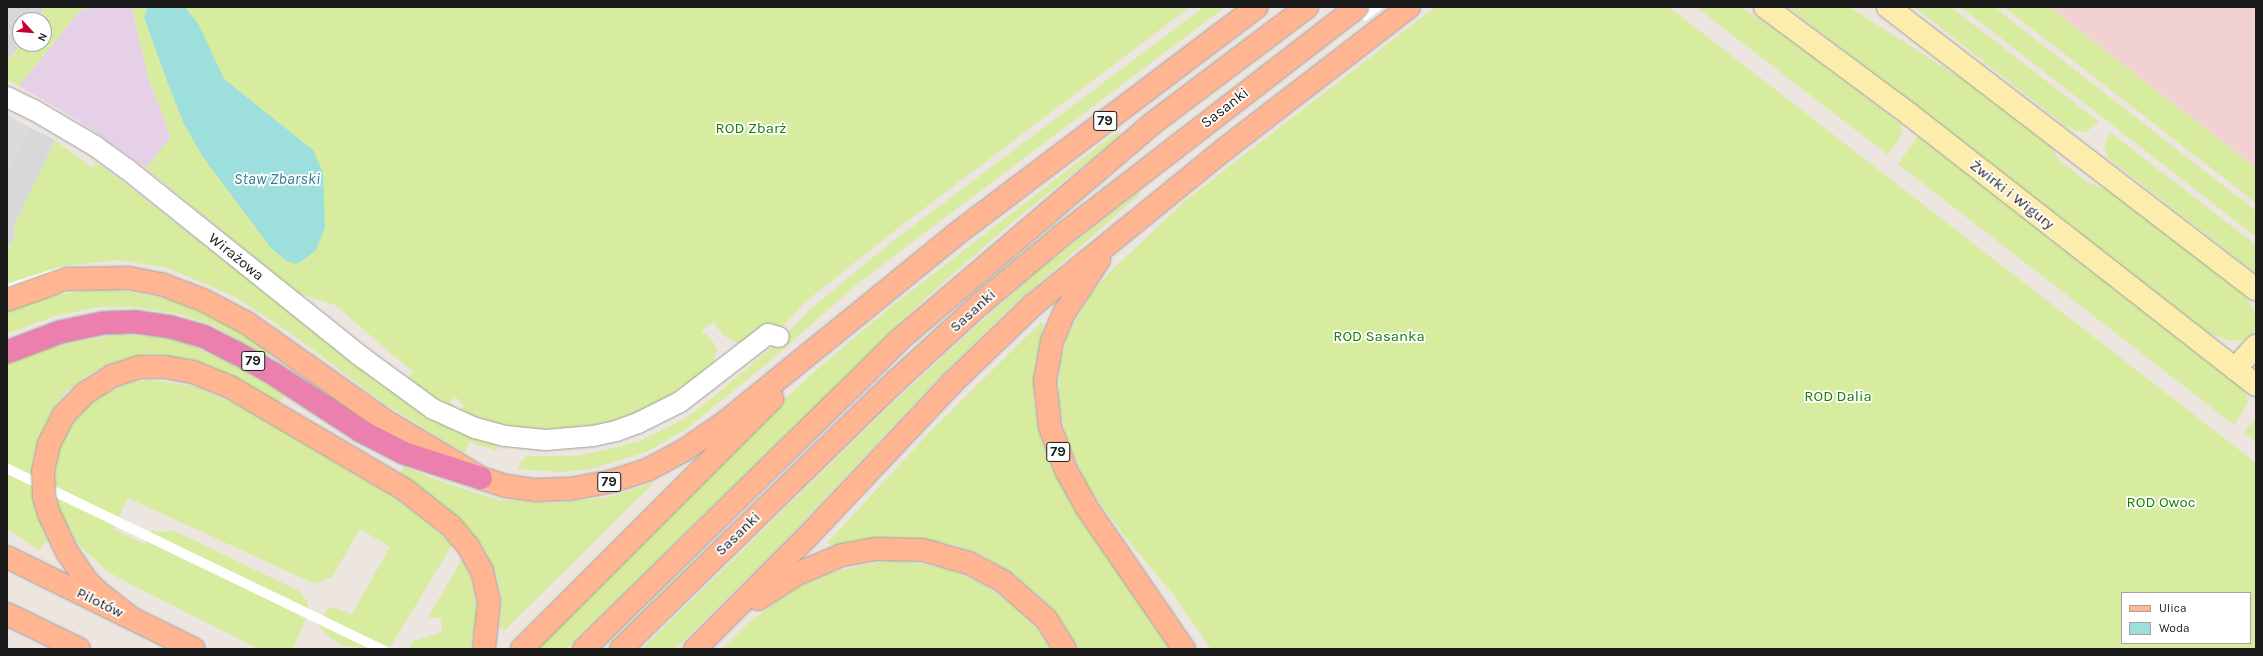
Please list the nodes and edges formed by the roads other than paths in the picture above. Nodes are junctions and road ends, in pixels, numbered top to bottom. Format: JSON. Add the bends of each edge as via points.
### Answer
{"nodes":[{"id":1,"x":1256,"y":7,"type":"edge"},
{"id":2,"x":1307,"y":7,"type":"edge"},
{"id":3,"x":1409,"y":7,"type":"edge"},
{"id":4,"x":1766,"y":7,"type":"edge"},
{"id":5,"x":1888,"y":7,"type":"edge"},
{"id":6,"x":1356,"y":8,"type":"edge"},
{"id":7,"x":7,"y":98,"type":"edge"},
{"id":8,"x":1115,"y":238,"type":"junction"},
{"id":9,"x":2256,"y":289,"type":"edge"},
{"id":10,"x":7,"y":300,"type":"edge"},
{"id":11,"x":779,"y":337,"type":"dead end"},
{"id":12,"x":2256,"y":346,"type":"edge"},
{"id":13,"x":7,"y":352,"type":"edge"},
{"id":14,"x":797,"y":364,"type":"junction"},
{"id":15,"x":2235,"y":369,"type":"junction"},
{"id":16,"x":2256,"y":385,"type":"edge"},
{"id":17,"x":481,"y":478,"type":"junction"},
{"id":18,"x":7,"y":557,"type":"edge"},
{"id":19,"x":7,"y":614,"type":"edge"},
{"id":20,"x":130,"y":618,"type":"junction"},
{"id":21,"x":79,"y":649,"type":"edge"},
{"id":22,"x":194,"y":649,"type":"edge"},
{"id":23,"x":484,"y":649,"type":"edge"},
{"id":24,"x":522,"y":649,"type":"edge"},
{"id":25,"x":584,"y":649,"type":"edge"},
{"id":26,"x":621,"y":649,"type":"edge"},
{"id":27,"x":695,"y":649,"type":"edge"},
{"id":28,"x":1065,"y":649,"type":"edge"},
{"id":29,"x":1184,"y":649,"type":"edge"}],
"edges":[{"from":1,"to":14,"type":"main road","number":"79","via":[[955,235]]},
{"from":2,"to":25,"type":"main road","name":"Sasanki","via":[[1148,128],[898,340]]},
{"from":3,"to":8,"type":"main road","number":"79","via":[[1226,148]]},
{"from":4,"to":15,"type":"main road","name":"Żwirki i Wigury","via":[[1909,114]]},
{"from":5,"to":9,"type":"main road"},
{"from":6,"to":26,"type":"main road","name":"Sasanki","via":[[1061,236],[980,304],[896,381]]},
{"from":7,"to":11,"type":"street","name":"Wirażowa","via":[[59,124],[121,164],[362,358],[433,409],[461,423],[505,436],[546,440],[593,436],[616,431],[680,402],[768,334]]},
{"from":8,"to":27,"type":"main road","via":[[1033,305],[992,344],[813,531]]},
{"from":8,"to":29,"type":"main road","number":"79","via":[[1080,286],[1056,330],[1046,366],[1047,411],[1060,457],[1079,493]]},
{"from":10,"to":17,"type":"main road","via":[[66,280],[129,278],[161,284],[202,300],[247,323],[389,423]]},
{"from":12,"to":15,"type":"main road"},
{"from":13,"to":17,"type":"highway","number":"79","via":[[60,332],[103,323],[136,322],[172,327],[205,337],[237,353],[361,431],[404,454]]},
{"from":14,"to":17,"type":"main road","number":"79","via":[[724,423],[683,451],[649,469],[613,481],[570,489],[536,490],[506,486]]},
{"from":14,"to":24,"type":"main road","via":[[770,401],[746,426]]},
{"from":15,"to":16,"type":"main road","name":"Żwirki i Wigury"},
{"from":18,"to":20,"type":"main road","name":"Pilotów"},
{"from":19,"to":21,"type":"main road"},
{"from":20,"to":22,"type":"main road","name":"Pilotów"},
{"from":20,"to":23,"type":"main road","via":[[91,584],[67,552],[49,514],[44,496],[43,472],[49,444],[63,416],[85,393],[112,376],[139,368],[165,367],[192,372],[230,387],[404,489],[451,526],[476,558],[486,585],[489,617]]},
{"from":27,"to":28,"type":"main road","via":[[752,603],[797,574],[842,555],[892,548],[937,553],[985,570],[1032,605],[1046,619]]}]}
